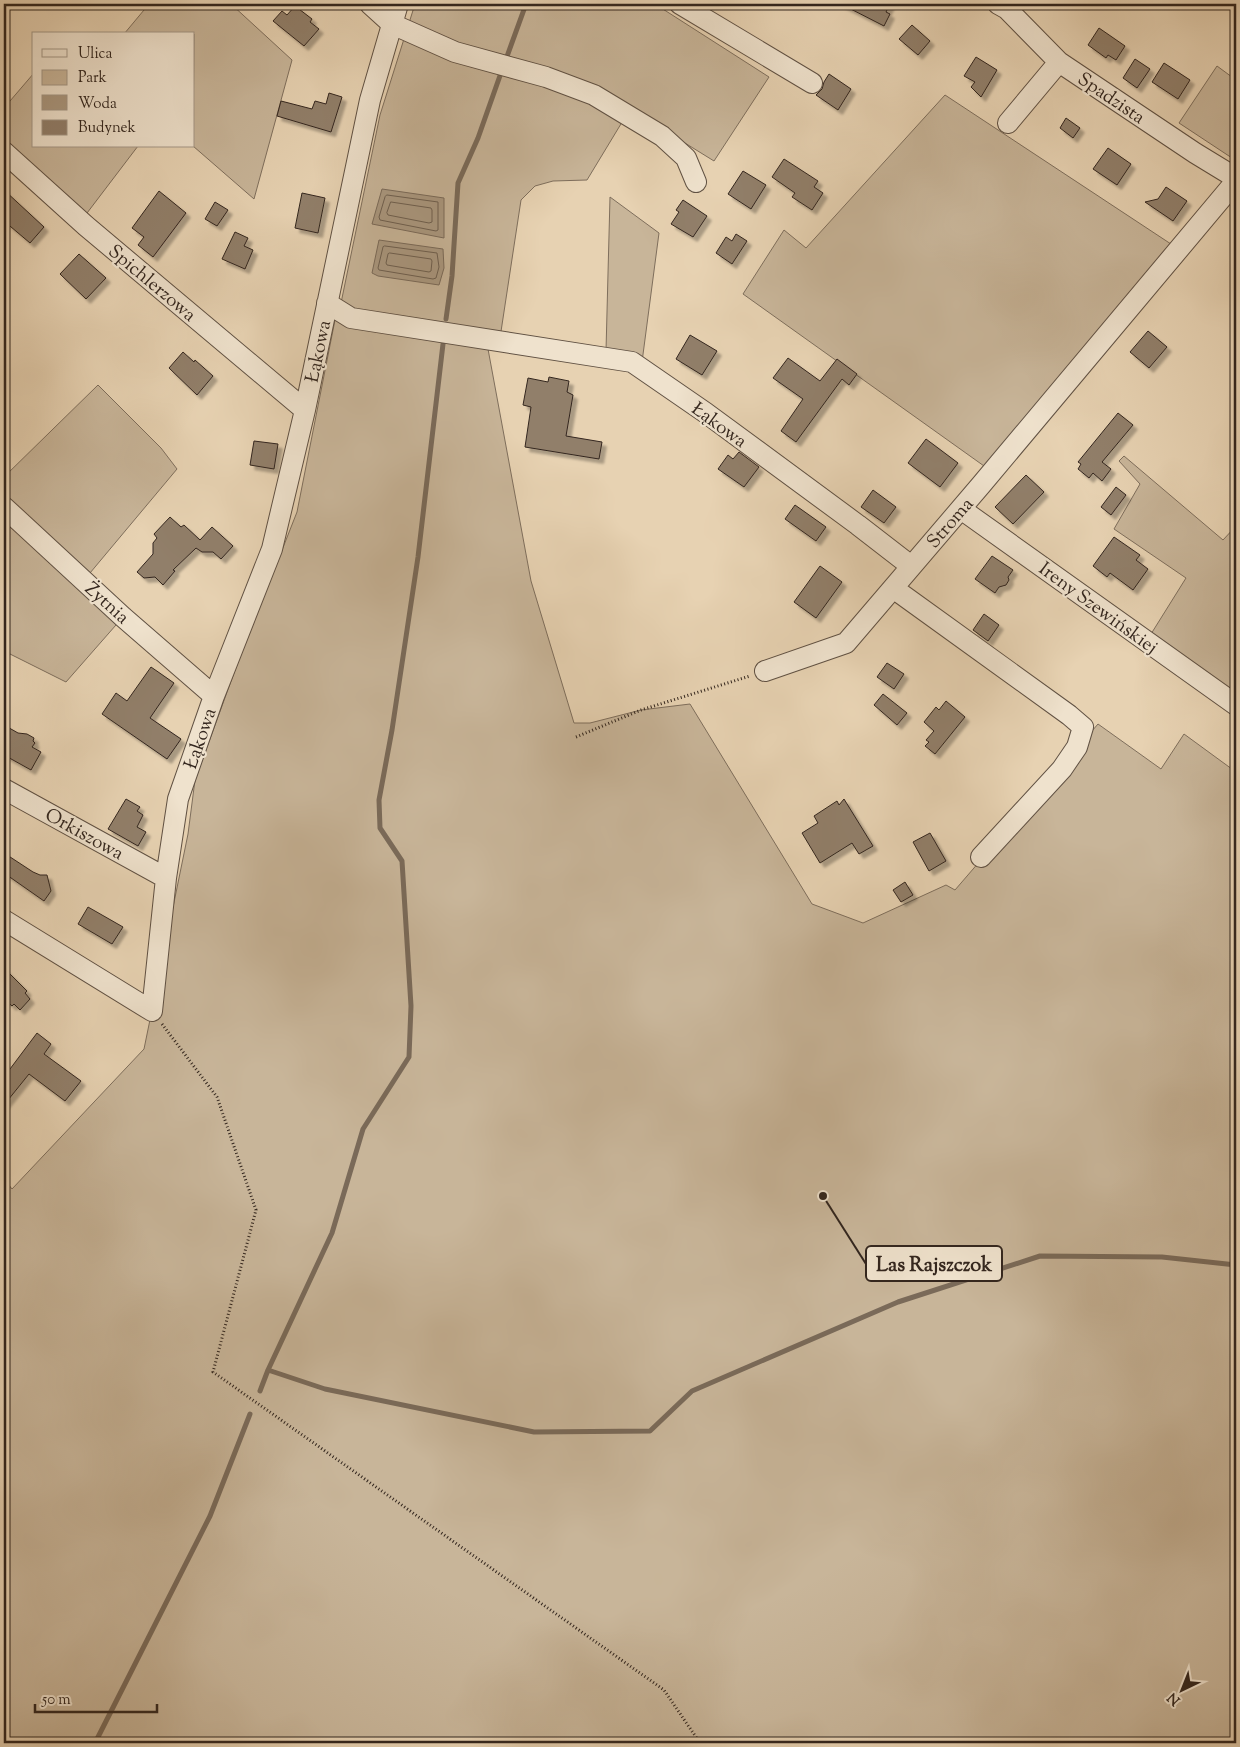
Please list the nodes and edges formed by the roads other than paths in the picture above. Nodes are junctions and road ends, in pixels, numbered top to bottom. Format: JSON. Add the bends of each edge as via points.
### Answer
{"nodes":[{"id":1,"x":370,"y":4,"type":"edge"},
{"id":2,"x":398,"y":4,"type":"edge"},
{"id":3,"x":680,"y":4,"type":"edge"},
{"id":4,"x":998,"y":4,"type":"edge"},
{"id":5,"x":392,"y":24,"type":"junction"},
{"id":6,"x":1059,"y":62,"type":"junction"},
{"id":7,"x":812,"y":83,"type":"dead end"},
{"id":8,"x":1008,"y":123,"type":"dead end"},
{"id":9,"x":4,"y":152,"type":"edge"},
{"id":10,"x":1236,"y":178,"type":"edge"},
{"id":11,"x":696,"y":182,"type":"dead end"},
{"id":12,"x":1236,"y":182,"type":"edge"},
{"id":13,"x":327,"y":304,"type":"junction"},
{"id":14,"x":305,"y":410,"type":"junction"},
{"id":15,"x":4,"y":507,"type":"edge"},
{"id":16,"x":961,"y":509,"type":"junction"},
{"id":17,"x":911,"y":566,"type":"junction"},
{"id":18,"x":893,"y":588,"type":"junction"},
{"id":19,"x":765,"y":671,"type":"road end"},
{"id":20,"x":214,"y":696,"type":"junction"},
{"id":21,"x":1236,"y":705,"type":"edge"},
{"id":22,"x":4,"y":788,"type":"edge"},
{"id":23,"x":981,"y":857,"type":"dead end"},
{"id":24,"x":166,"y":878,"type":"junction"},
{"id":25,"x":4,"y":920,"type":"edge"}],
"edges":[{"from":1,"to":5,"type":"street"},
{"from":2,"to":5,"type":"street","name":"Łąkowa"},
{"from":3,"to":7,"type":"street"},
{"from":4,"to":6,"type":"street","name":"Spadzista","via":[[1008,9]]},
{"from":5,"to":11,"type":"street","via":[[455,52],[546,77],[594,95],[662,136],[686,158]]},
{"from":5,"to":13,"type":"street","name":"Łąkowa","via":[[370,100]]},
{"from":6,"to":8,"type":"street"},
{"from":6,"to":10,"type":"street","name":"Spadzista"},
{"from":9,"to":14,"type":"street","name":"Spichlerzowa","via":[[86,226]]},
{"from":12,"to":16,"type":"street","name":"Stroma"},
{"from":13,"to":14,"type":"street","name":"Łąkowa"},
{"from":13,"to":17,"type":"street","name":"Łąkowa","via":[[351,318],[632,362],[706,413]]},
{"from":14,"to":20,"type":"street","name":"Łąkowa","via":[[272,549]]},
{"from":15,"to":20,"type":"street","name":"Żytnia"},
{"from":16,"to":17,"type":"street","name":"Stroma"},
{"from":16,"to":21,"type":"street","name":"Ireny Szewińskiej"},
{"from":17,"to":18,"type":"street","name":"Stroma"},
{"from":18,"to":19,"type":"street","name":"Stroma","via":[[846,643]]},
{"from":18,"to":23,"type":"street","via":[[1082,727],[1077,747],[1062,769]]},
{"from":20,"to":24,"type":"street","name":"Łąkowa","via":[[178,799]]},
{"from":22,"to":24,"type":"street","name":"Orkiszowa"},
{"from":24,"to":25,"type":"street","name":"Łąkowa","via":[[152,1012]]}]}
